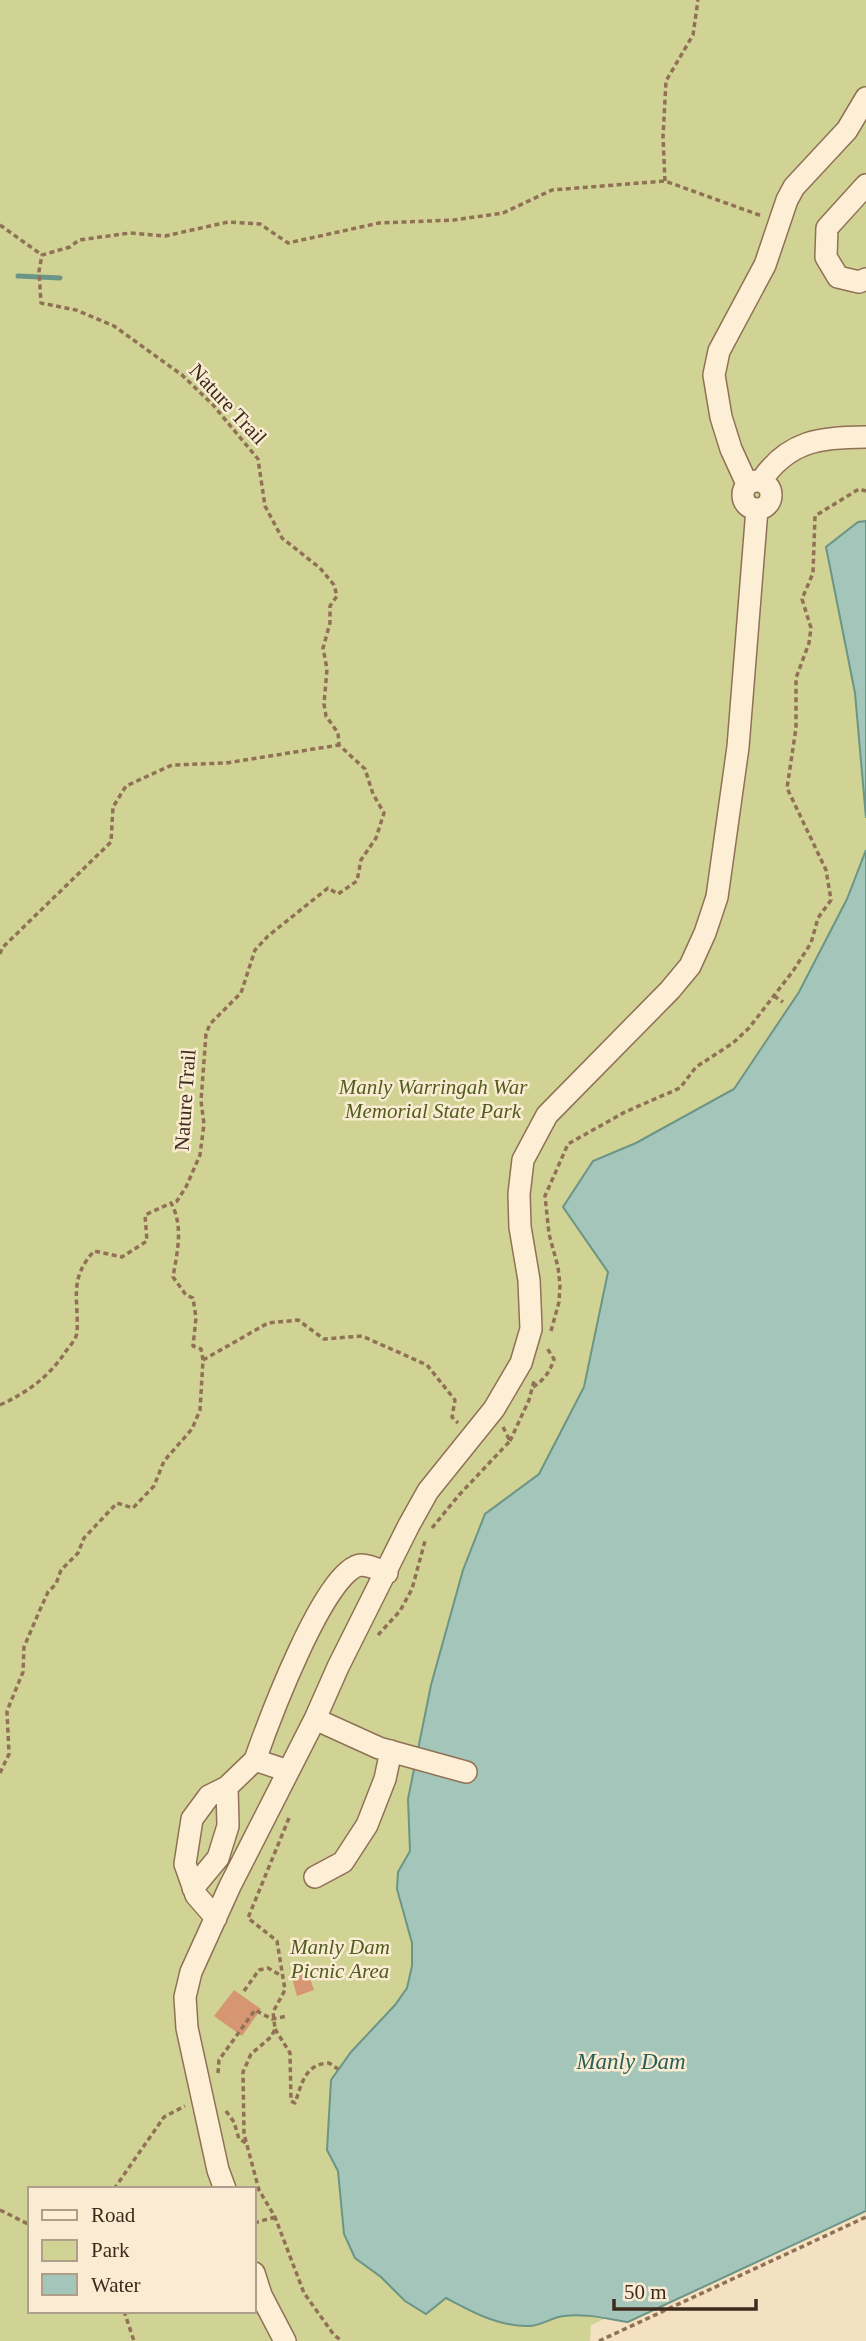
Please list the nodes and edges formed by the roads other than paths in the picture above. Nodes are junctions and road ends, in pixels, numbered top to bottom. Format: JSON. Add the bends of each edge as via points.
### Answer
{"nodes":[{"id":1,"x":866,"y":98,"type":"edge"},
{"id":2,"x":866,"y":185,"type":"edge"},
{"id":3,"x":866,"y":279,"type":"edge"},
{"id":4,"x":866,"y":421,"type":"edge"},
{"id":5,"x":857,"y":437,"type":"edge"},
{"id":6,"x":754,"y":483,"type":"junction"},
{"id":7,"x":387,"y":1573,"type":"junction"},
{"id":8,"x":315,"y":1719,"type":"junction"},
{"id":9,"x":391,"y":1751,"type":"junction"},
{"id":10,"x":256,"y":1760,"type":"junction"},
{"id":11,"x":288,"y":1771,"type":"junction"},
{"id":12,"x":466,"y":1772,"type":"dead end"},
{"id":13,"x":227,"y":1787,"type":"junction"},
{"id":14,"x":315,"y":1877,"type":"dead end"},
{"id":15,"x":193,"y":1888,"type":"junction"},
{"id":16,"x":216,"y":1918,"type":"junction"},
{"id":17,"x":224,"y":2187,"type":"edge"},
{"id":18,"x":256,"y":2279,"type":"edge"},
{"id":19,"x":285,"y":2341,"type":"edge"}],
"edges":[{"from":1,"to":6,"type":"lane","via":[[847,130],[786,200],[765,265],[719,351],[714,375],[721,416],[731,449]]},
{"from":2,"to":3,"type":"lane","via":[[827,228],[826,257],[838,277]]},
{"from":4,"to":5,"type":"lane"},
{"from":5,"to":6,"type":"lane","via":[[800,445]]},
{"from":6,"to":7,"type":"lane","via":[[769,488],[771,497],[757,509],[738,747],[717,897],[705,933],[690,966],[670,990],[547,1115],[523,1160],[519,1205],[531,1329],[521,1363],[494,1409],[428,1491]]},
{"from":7,"to":8,"type":"lane"},
{"from":7,"to":10,"type":"lane","via":[[362,1565],[337,1584],[293,1661]]},
{"from":8,"to":9,"type":"lane"},
{"from":8,"to":11,"type":"lane"},
{"from":9,"to":12,"type":"lane"},
{"from":9,"to":14,"type":"lane","via":[[367,1825],[343,1862]]},
{"from":10,"to":11,"type":"lane"},
{"from":10,"to":13,"type":"lane"},
{"from":11,"to":16,"type":"lane"},
{"from":13,"to":15,"type":"lane","via":[[228,1826],[218,1858]]},
{"from":13,"to":15,"type":"lane","via":[[209,1796],[192,1819],[185,1864]]},
{"from":15,"to":16,"type":"lane"},
{"from":16,"to":17,"type":"lane","via":[[191,1972],[185,1997],[187,2028]]},
{"from":18,"to":19,"type":"lane"}]}
